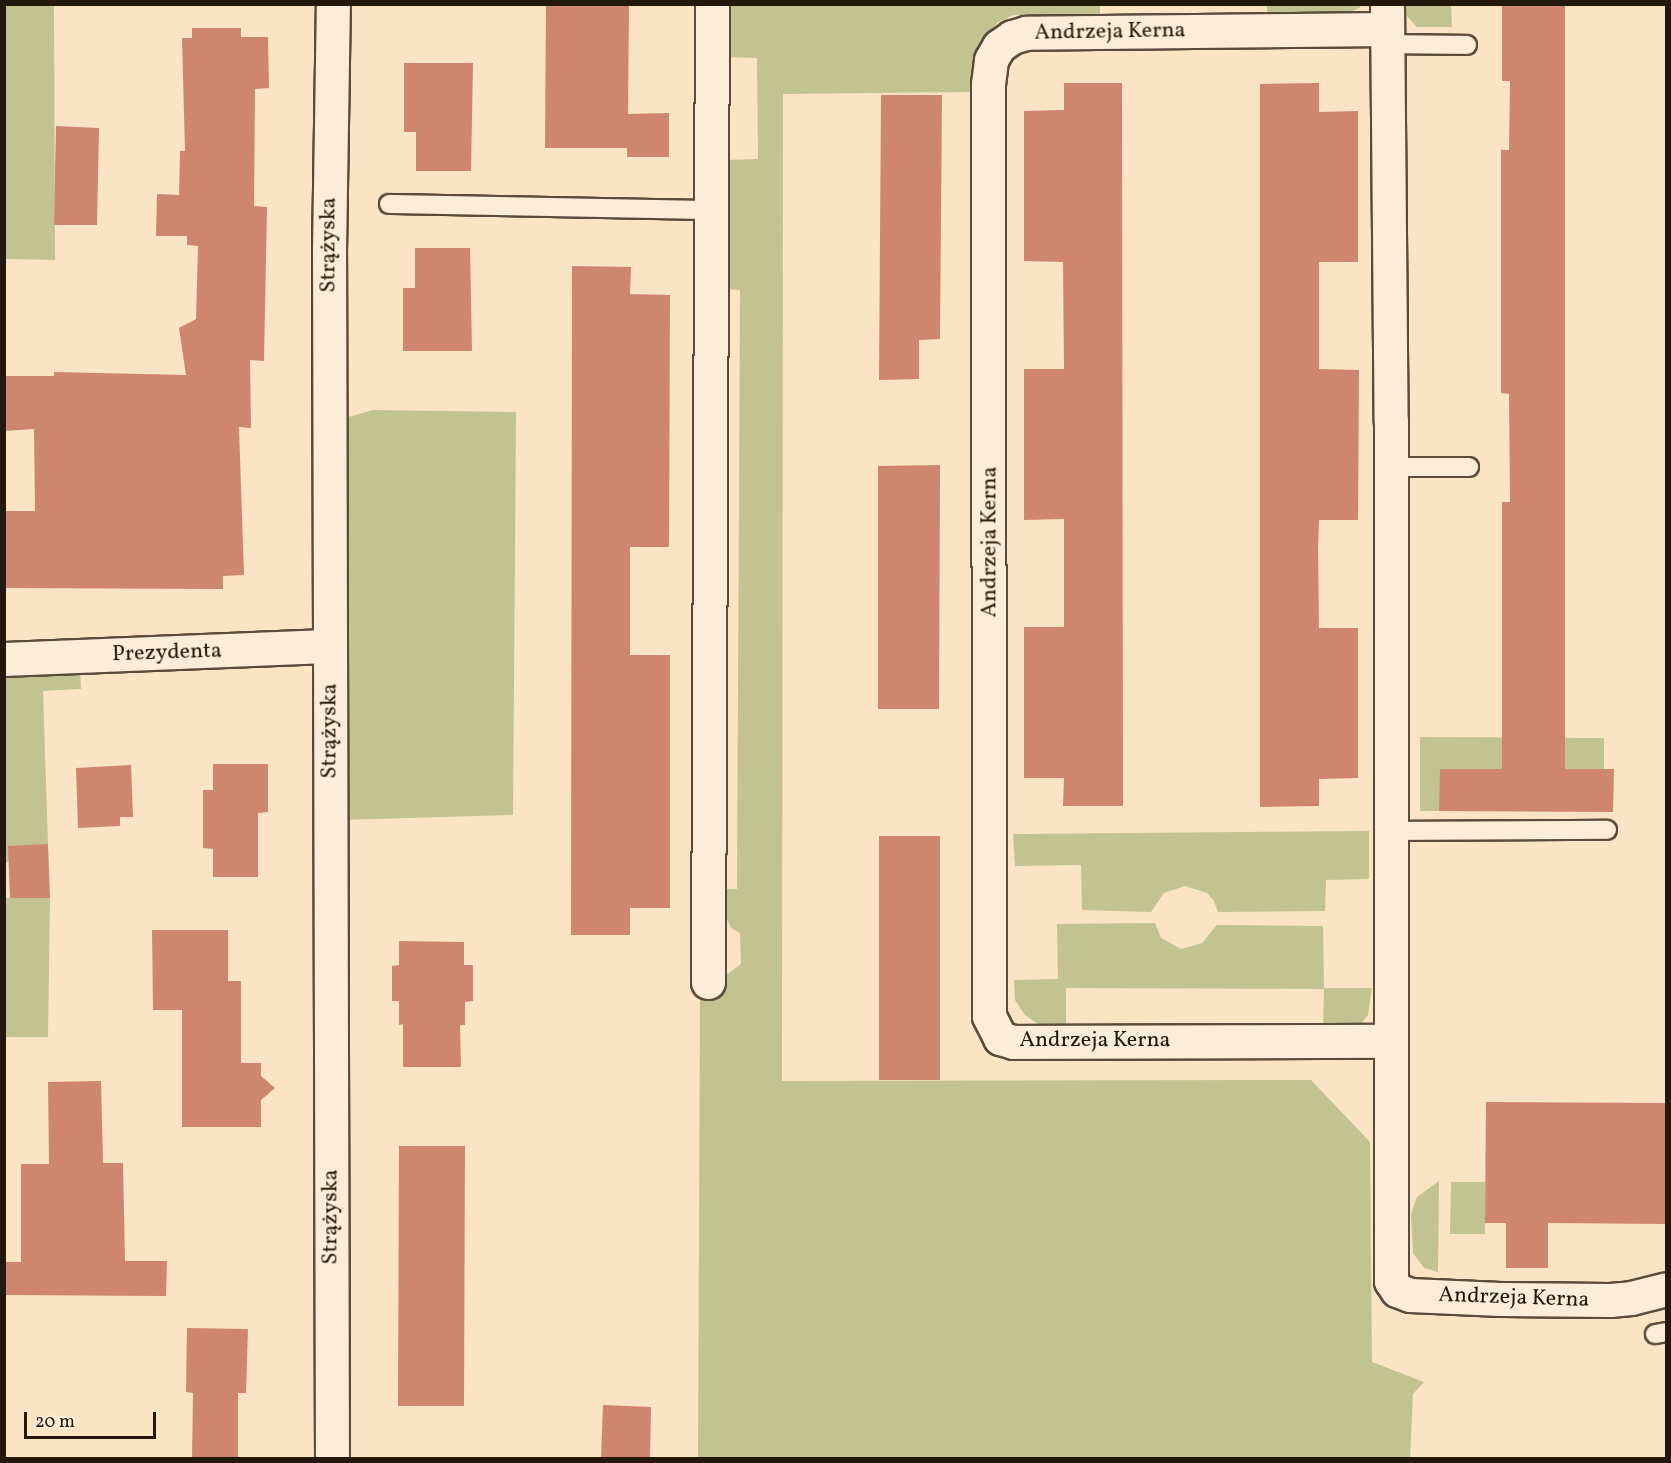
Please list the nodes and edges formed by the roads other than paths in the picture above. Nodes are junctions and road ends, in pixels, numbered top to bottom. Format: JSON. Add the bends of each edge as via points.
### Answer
{"nodes":[{"id":1,"x":333,"y":4,"type":"edge"},
{"id":2,"x":712,"y":4,"type":"edge"},
{"id":3,"x":1387,"y":26,"type":"edge"},
{"id":4,"x":1467,"y":45,"type":"dead end"},
{"id":5,"x":389,"y":204,"type":"dead end"},
{"id":6,"x":710,"y":210,"type":"junction"},
{"id":7,"x":1468,"y":466,"type":"dead end"},
{"id":8,"x":1390,"y":467,"type":"junction"},
{"id":9,"x":329,"y":646,"type":"junction"},
{"id":10,"x":4,"y":659,"type":"edge"},
{"id":11,"x":1607,"y":830,"type":"dead end"},
{"id":12,"x":1391,"y":831,"type":"junction"},
{"id":13,"x":708,"y":982,"type":"dead end"},
{"id":14,"x":1390,"y":1041,"type":"junction"},
{"id":15,"x":1666,"y":1289,"type":"edge"},
{"id":16,"x":332,"y":1458,"type":"edge"}],
"edges":[{"from":1,"to":9,"type":"street","name":"Strążyska"},
{"from":2,"to":6,"type":"street"},
{"from":3,"to":4,"type":"lane"},
{"from":3,"to":8,"type":"street","name":"Andrzeja Kerna"},
{"from":3,"to":14,"type":"street","name":"Andrzeja Kerna","via":[[1026,33],[999,46],[991,60],[988,1016],[1000,1038],[1013,1042]]},
{"from":5,"to":6,"type":"lane"},
{"from":6,"to":13,"type":"street"},
{"from":7,"to":8,"type":"lane"},
{"from":8,"to":12,"type":"street","name":"Andrzeja Kerna"},
{"from":9,"to":10,"type":"street","name":"Prezydenta"},
{"from":9,"to":16,"type":"street","name":"Strążyska"},
{"from":11,"to":12,"type":"lane"},
{"from":12,"to":14,"type":"street","name":"Andrzeja Kerna"},
{"from":14,"to":15,"type":"street","name":"Andrzeja Kerna","via":[[1391,1281],[1397,1290],[1410,1295],[1610,1300],[1631,1299]]}]}
